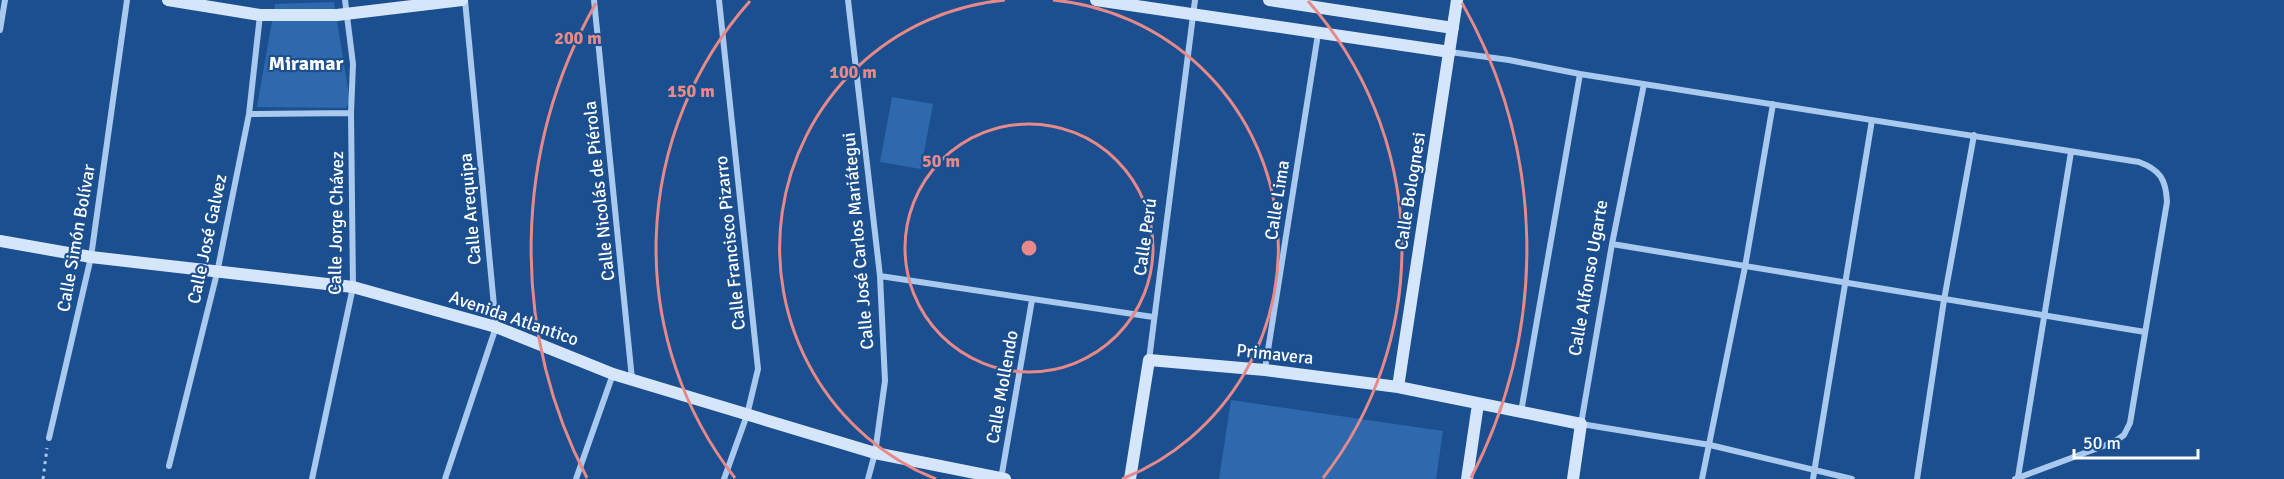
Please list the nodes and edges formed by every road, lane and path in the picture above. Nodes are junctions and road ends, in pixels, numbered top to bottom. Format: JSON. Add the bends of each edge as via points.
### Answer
{"nodes":[{"id":1,"x":4,"y":0,"type":"edge"},
{"id":2,"x":127,"y":0,"type":"edge"},
{"id":3,"x":168,"y":0,"type":"edge"},
{"id":4,"x":345,"y":0,"type":"edge"},
{"id":5,"x":464,"y":0,"type":"edge"},
{"id":6,"x":594,"y":0,"type":"edge"},
{"id":7,"x":719,"y":0,"type":"edge"},
{"id":8,"x":848,"y":0,"type":"edge"},
{"id":9,"x":1096,"y":0,"type":"edge"},
{"id":10,"x":1195,"y":0,"type":"edge"},
{"id":11,"x":1269,"y":0,"type":"edge"},
{"id":12,"x":1457,"y":0,"type":"edge"},
{"id":13,"x":1325,"y":5,"type":"edge"},
{"id":14,"x":346,"y":13,"type":"junction"},
{"id":15,"x":260,"y":15,"type":"junction"},
{"id":16,"x":1193,"y":15,"type":"junction"},
{"id":17,"x":1453,"y":28,"type":"junction"},
{"id":18,"x":0,"y":30,"type":"edge"},
{"id":19,"x":1318,"y":34,"type":"junction"},
{"id":20,"x":1450,"y":52,"type":"junction"},
{"id":21,"x":1580,"y":74,"type":"junction"},
{"id":22,"x":1644,"y":84,"type":"junction"},
{"id":23,"x":1773,"y":104,"type":"junction"},
{"id":24,"x":351,"y":113,"type":"junction"},
{"id":25,"x":249,"y":114,"type":"junction"},
{"id":26,"x":1872,"y":120,"type":"junction"},
{"id":27,"x":1974,"y":135,"type":"junction"},
{"id":28,"x":2072,"y":152,"type":"junction"},
{"id":29,"x":0,"y":241,"type":"edge"},
{"id":30,"x":1612,"y":244,"type":"junction"},
{"id":31,"x":91,"y":257,"type":"junction"},
{"id":32,"x":1745,"y":267,"type":"junction"},
{"id":33,"x":217,"y":273,"type":"junction"},
{"id":34,"x":880,"y":276,"type":"junction"},
{"id":35,"x":1845,"y":284,"type":"junction"},
{"id":36,"x":353,"y":287,"type":"junction"},
{"id":37,"x":1032,"y":300,"type":"junction"},
{"id":38,"x":1944,"y":300,"type":"junction"},
{"id":39,"x":2045,"y":316,"type":"junction"},
{"id":40,"x":1153,"y":317,"type":"junction"},
{"id":41,"x":496,"y":327,"type":"junction"},
{"id":42,"x":2145,"y":332,"type":"junction"},
{"id":43,"x":1149,"y":360,"type":"junction"},
{"id":44,"x":1265,"y":370,"type":"junction"},
{"id":45,"x":613,"y":374,"type":"junction"},
{"id":46,"x":632,"y":380,"type":"junction"},
{"id":47,"x":1398,"y":387,"type":"junction"},
{"id":48,"x":1478,"y":404,"type":"junction"},
{"id":49,"x":1521,"y":412,"type":"junction"},
{"id":50,"x":747,"y":415,"type":"junction"},
{"id":51,"x":1581,"y":424,"type":"junction"},
{"id":52,"x":49,"y":438,"type":"joint"},
{"id":53,"x":1710,"y":445,"type":"junction"},
{"id":54,"x":875,"y":453,"type":"junction"},
{"id":55,"x":169,"y":466,"type":"dead end"},
{"id":56,"x":1814,"y":475,"type":"edge"},
{"id":57,"x":2016,"y":478,"type":"edge"},
{"id":58,"x":43,"y":479,"type":"edge"},
{"id":59,"x":312,"y":479,"type":"edge"},
{"id":60,"x":445,"y":479,"type":"edge"},
{"id":61,"x":576,"y":479,"type":"edge"},
{"id":62,"x":724,"y":479,"type":"edge"},
{"id":63,"x":868,"y":479,"type":"edge"},
{"id":64,"x":1002,"y":479,"type":"edge"},
{"id":65,"x":1130,"y":479,"type":"edge"},
{"id":66,"x":1467,"y":479,"type":"edge"},
{"id":67,"x":1573,"y":479,"type":"edge"},
{"id":68,"x":1702,"y":479,"type":"edge"},
{"id":69,"x":1852,"y":479,"type":"edge"},
{"id":70,"x":1917,"y":479,"type":"edge"}],
"edges":[{"from":1,"to":18,"type":"street"},
{"from":2,"to":31,"type":"street","name":"Calle Simón Bolívar"},
{"from":3,"to":15,"type":"main road"},
{"from":4,"to":14,"type":"street","name":"Calle Jorge Chávez"},
{"from":5,"to":14,"type":"main road"},
{"from":5,"to":41,"type":"street","name":"Calle Arequipa"},
{"from":6,"to":46,"type":"street","name":"Calle Nicolás de Piérola"},
{"from":7,"to":50,"type":"street","name":"Calle Francisco Pizarro","via":[[758,369]]},
{"from":8,"to":34,"type":"street","name":"Calle José Carlos Mariátegui"},
{"from":9,"to":16,"type":"main road"},
{"from":10,"to":16,"type":"street","name":"Calle Perú"},
{"from":11,"to":13,"type":"main road"},
{"from":12,"to":17,"type":"main road","name":"Calle Bolognesi"},
{"from":13,"to":17,"type":"main road"},
{"from":14,"to":15,"type":"main road"},
{"from":14,"to":24,"type":"street","name":"Calle Jorge Chávez","via":[[353,64]]},
{"from":15,"to":25,"type":"street","name":"Calle José Galvez"},
{"from":16,"to":19,"type":"main road"},
{"from":16,"to":40,"type":"street","name":"Calle Perú"},
{"from":17,"to":20,"type":"main road","name":"Calle Bolognesi"},
{"from":19,"to":20,"type":"main road"},
{"from":19,"to":44,"type":"street","name":"Calle Lima"},
{"from":20,"to":21,"type":"street"},
{"from":20,"to":47,"type":"main road","name":"Calle Bolognesi"},
{"from":21,"to":22,"type":"street"},
{"from":21,"to":49,"type":"street"},
{"from":22,"to":23,"type":"street"},
{"from":22,"to":30,"type":"street","name":"Calle Alfonso Ugarte"},
{"from":23,"to":26,"type":"street"},
{"from":23,"to":32,"type":"street"},
{"from":24,"to":25,"type":"street"},
{"from":24,"to":36,"type":"street","name":"Calle Jorge Chávez"},
{"from":25,"to":33,"type":"street","name":"Calle José Galvez"},
{"from":26,"to":27,"type":"street"},
{"from":26,"to":35,"type":"street"},
{"from":27,"to":28,"type":"street"},
{"from":27,"to":38,"type":"street"},
{"from":28,"to":39,"type":"street"},
{"from":28,"to":42,"type":"street","via":[[2139,162],[2152,168],[2167,189]]},
{"from":29,"to":31,"type":"main road","name":"Avenida Atlantico"},
{"from":30,"to":32,"type":"street"},
{"from":30,"to":51,"type":"street","name":"Calle Alfonso Ugarte"},
{"from":31,"to":33,"type":"main road","name":"Avenida Atlantico"},
{"from":31,"to":52,"type":"street","name":"Calle Simón Bolívar"},
{"from":32,"to":35,"type":"street"},
{"from":32,"to":53,"type":"street"},
{"from":33,"to":36,"type":"main road","name":"Avenida Atlantico"},
{"from":33,"to":55,"type":"street","name":"Calle José Galvez"},
{"from":34,"to":37,"type":"street"},
{"from":34,"to":54,"type":"street","name":"Calle José Carlos Mariátegui","via":[[885,381]]},
{"from":35,"to":38,"type":"street"},
{"from":35,"to":56,"type":"street"},
{"from":36,"to":41,"type":"main road","name":"Avenida Atlantico"},
{"from":36,"to":59,"type":"street","name":"Calle Jorge Chávez"},
{"from":37,"to":40,"type":"street"},
{"from":37,"to":64,"type":"street","name":"Calle Mollendo"},
{"from":38,"to":39,"type":"street"},
{"from":38,"to":70,"type":"street"},
{"from":39,"to":42,"type":"street"},
{"from":39,"to":57,"type":"street"},
{"from":40,"to":43,"type":"street","name":"Calle Perú"},
{"from":41,"to":45,"type":"main road","name":"Avenida Atlantico"},
{"from":41,"to":60,"type":"street","name":"Calle Arequipa"},
{"from":42,"to":57,"type":"street","via":[[2130,423],[2124,435]]},
{"from":43,"to":44,"type":"main road","name":"Primavera"},
{"from":43,"to":65,"type":"main road","name":"Calle Perú"},
{"from":44,"to":47,"type":"main road","name":"Primavera"},
{"from":45,"to":46,"type":"main road","name":"Avenida Atlantico"},
{"from":45,"to":61,"type":"street"},
{"from":46,"to":50,"type":"main road","name":"Avenida Atlantico"},
{"from":47,"to":48,"type":"main road","name":"Primavera"},
{"from":48,"to":49,"type":"main road","name":"Primavera"},
{"from":48,"to":66,"type":"main road"},
{"from":49,"to":51,"type":"main road","name":"Primavera"},
{"from":50,"to":54,"type":"main road","name":"Avenida Atlantico"},
{"from":50,"to":62,"type":"street","name":"Calle Francisco Pizarro"},
{"from":51,"to":53,"type":"street"},
{"from":51,"to":67,"type":"main road","name":"Calle Alfonso Ugarte"},
{"from":52,"to":58,"type":"path"},
{"from":53,"to":56,"type":"street"},
{"from":53,"to":68,"type":"street"},
{"from":54,"to":63,"type":"street","name":"Calle José Carlos Mariátegui"},
{"from":54,"to":64,"type":"main road","name":"Avenida Atlantico"},
{"from":56,"to":69,"type":"street"}]}
